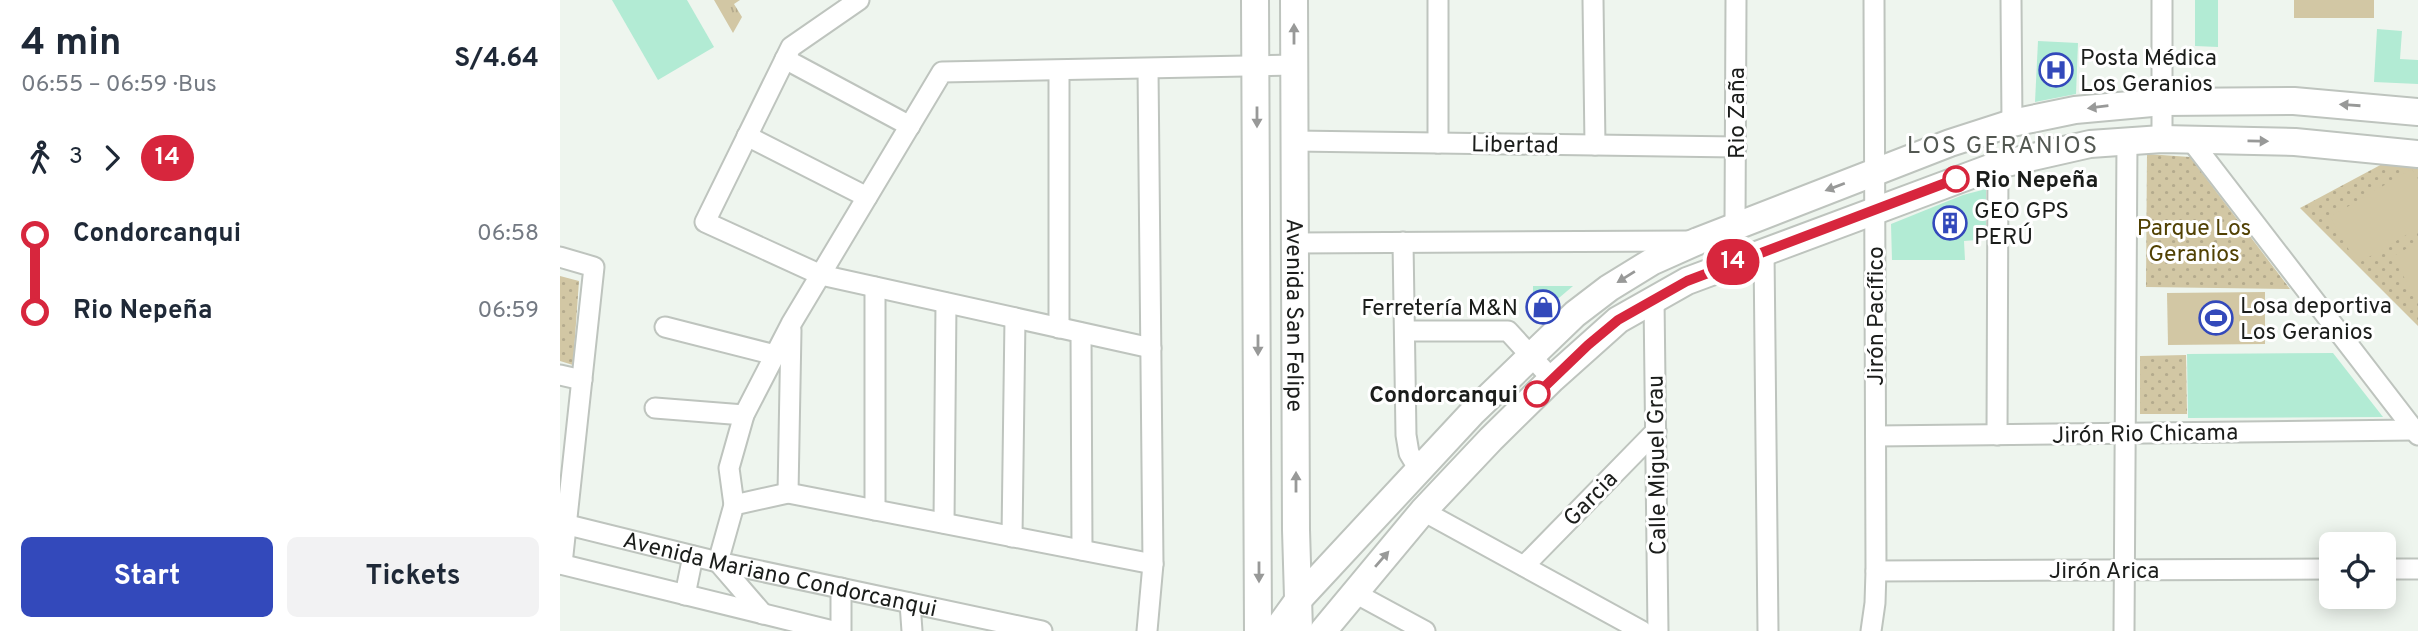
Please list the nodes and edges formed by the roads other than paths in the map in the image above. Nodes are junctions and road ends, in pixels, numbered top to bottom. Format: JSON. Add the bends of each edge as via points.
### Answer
{"nodes":[{"id":1,"x":859,"y":0,"type":"edge"},
{"id":2,"x":1255,"y":0,"type":"edge"},
{"id":3,"x":1294,"y":0,"type":"edge"},
{"id":4,"x":1438,"y":0,"type":"edge"},
{"id":5,"x":1593,"y":0,"type":"edge"},
{"id":6,"x":1736,"y":0,"type":"edge"},
{"id":7,"x":1874,"y":0,"type":"edge"},
{"id":8,"x":2011,"y":0,"type":"edge"},
{"id":9,"x":2162,"y":0,"type":"edge"},
{"id":10,"x":785,"y":59,"type":"junction"},
{"id":11,"x":1256,"y":65,"type":"junction"},
{"id":12,"x":1294,"y":65,"type":"junction"},
{"id":13,"x":1148,"y":69,"type":"junction"},
{"id":14,"x":1059,"y":71,"type":"junction"},
{"id":15,"x":2163,"y":102,"type":"junction"},
{"id":16,"x":2418,"y":112,"type":"edge"},
{"id":17,"x":2012,"y":123,"type":"junction"},
{"id":18,"x":910,"y":126,"type":"junction"},
{"id":19,"x":747,"y":136,"type":"junction"},
{"id":20,"x":2162,"y":139,"type":"junction"},
{"id":21,"x":2190,"y":139,"type":"junction"},
{"id":22,"x":1295,"y":141,"type":"junction"},
{"id":23,"x":2127,"y":141,"type":"junction"},
{"id":24,"x":1438,"y":143,"type":"junction"},
{"id":25,"x":1595,"y":145,"type":"junction"},
{"id":26,"x":1736,"y":146,"type":"junction"},
{"id":27,"x":2418,"y":154,"type":"edge"},
{"id":28,"x":1998,"y":165,"type":"junction"},
{"id":29,"x":1875,"y":172,"type":"junction"},
{"id":30,"x":867,"y":197,"type":"junction"},
{"id":31,"x":1875,"y":209,"type":"junction"},
{"id":32,"x":1735,"y":225,"type":"junction"},
{"id":33,"x":1698,"y":241,"type":"junction"},
{"id":34,"x":1404,"y":242,"type":"junction"},
{"id":35,"x":1296,"y":243,"type":"junction"},
{"id":36,"x":1764,"y":252,"type":"junction"},
{"id":37,"x":560,"y":257,"type":"edge"},
{"id":38,"x":821,"y":275,"type":"junction"},
{"id":39,"x":875,"y":287,"type":"junction"},
{"id":40,"x":1654,"y":299,"type":"junction"},
{"id":41,"x":946,"y":303,"type":"junction"},
{"id":42,"x":1015,"y":318,"type":"junction"},
{"id":43,"x":791,"y":324,"type":"junction"},
{"id":44,"x":665,"y":327,"type":"dead end"},
{"id":45,"x":1059,"y":328,"type":"junction"},
{"id":46,"x":1406,"y":331,"type":"junction"},
{"id":47,"x":1081,"y":333,"type":"junction"},
{"id":48,"x":1151,"y":348,"type":"junction"},
{"id":49,"x":775,"y":355,"type":"junction"},
{"id":50,"x":1531,"y":356,"type":"junction"},
{"id":51,"x":560,"y":375,"type":"edge"},
{"id":52,"x":1552,"y":379,"type":"junction"},
{"id":53,"x":582,"y":380,"type":"junction"},
{"id":54,"x":655,"y":408,"type":"dead end"},
{"id":55,"x":744,"y":415,"type":"junction"},
{"id":56,"x":1656,"y":431,"type":"junction"},
{"id":57,"x":2416,"y":432,"type":"edge"},
{"id":58,"x":2125,"y":433,"type":"junction"},
{"id":59,"x":1997,"y":435,"type":"junction"},
{"id":60,"x":1876,"y":436,"type":"junction"},
{"id":61,"x":1418,"y":468,"type":"junction"},
{"id":62,"x":788,"y":493,"type":"junction"},
{"id":63,"x":734,"y":505,"type":"junction"},
{"id":64,"x":875,"y":510,"type":"junction"},
{"id":65,"x":1423,"y":511,"type":"junction"},
{"id":66,"x":944,"y":523,"type":"junction"},
{"id":67,"x":563,"y":524,"type":"edge"},
{"id":68,"x":1012,"y":537,"type":"junction"},
{"id":69,"x":1082,"y":550,"type":"junction"},
{"id":70,"x":693,"y":556,"type":"junction"},
{"id":71,"x":718,"y":562,"type":"junction"},
{"id":72,"x":561,"y":564,"type":"edge"},
{"id":73,"x":1153,"y":564,"type":"junction"},
{"id":74,"x":1524,"y":566,"type":"junction"},
{"id":75,"x":2319,"y":569,"type":"edge"},
{"id":76,"x":2396,"y":569,"type":"edge"},
{"id":77,"x":2418,"y":569,"type":"edge"},
{"id":78,"x":2124,"y":570,"type":"junction"},
{"id":79,"x":1876,"y":571,"type":"junction"},
{"id":80,"x":841,"y":589,"type":"junction"},
{"id":81,"x":1353,"y":592,"type":"junction"},
{"id":82,"x":685,"y":595,"type":"junction"},
{"id":83,"x":1298,"y":600,"type":"junction"},
{"id":84,"x":910,"y":603,"type":"junction"},
{"id":85,"x":763,"y":614,"type":"junction"},
{"id":86,"x":999,"y":626,"type":"edge"},
{"id":87,"x":833,"y":631,"type":"edge"},
{"id":88,"x":841,"y":631,"type":"edge"},
{"id":89,"x":912,"y":631,"type":"edge"},
{"id":90,"x":1042,"y":631,"type":"edge"},
{"id":91,"x":1147,"y":631,"type":"edge"},
{"id":92,"x":1258,"y":631,"type":"edge"},
{"id":93,"x":1276,"y":631,"type":"edge"},
{"id":94,"x":1299,"y":631,"type":"edge"},
{"id":95,"x":1323,"y":631,"type":"edge"},
{"id":96,"x":1425,"y":631,"type":"edge"},
{"id":97,"x":1642,"y":631,"type":"edge"},
{"id":98,"x":1658,"y":631,"type":"edge"},
{"id":99,"x":1768,"y":631,"type":"edge"},
{"id":100,"x":1871,"y":631,"type":"edge"},
{"id":101,"x":2124,"y":631,"type":"edge"}],
"edges":[{"from":1,"to":10,"type":"street","via":[[790,47]]},
{"from":2,"to":11,"type":"main road","name":"Avenida San Felipe"},
{"from":12,"to":3,"type":"main road","name":"Avenida San Felipe","one_way":true},
{"from":4,"to":24,"type":"street"},
{"from":5,"to":25,"type":"street"},
{"from":6,"to":26,"type":"street","name":"Rio Zaña"},
{"from":7,"to":29,"type":"street","name":"Jirón Pacífico"},
{"from":8,"to":17,"type":"street"},
{"from":9,"to":15,"type":"street"},
{"from":10,"to":18,"type":"street"},
{"from":10,"to":19,"type":"street"},
{"from":11,"to":12,"type":"street"},
{"from":11,"to":13,"type":"street"},
{"from":11,"to":92,"type":"main road","name":"Avenida San Felipe","one_way":true},
{"from":12,"to":22,"type":"main road","name":"Avenida San Felipe"},
{"from":13,"to":14,"type":"street"},
{"from":13,"to":48,"type":"street"},
{"from":14,"to":18,"type":"street","via":[[942,72]]},
{"from":14,"to":45,"type":"street"},
{"from":16,"to":15,"type":"main road","one_way":true,"via":[[2294,101]]},
{"from":15,"to":17,"type":"main road","one_way":true,"via":[[2075,110]]},
{"from":15,"to":20,"type":"street"},
{"from":17,"to":29,"type":"main road"},
{"from":18,"to":30,"type":"street"},
{"from":19,"to":30,"type":"street"},
{"from":19,"to":38,"type":"street","via":[[705,222]]},
{"from":20,"to":21,"type":"main road"},
{"from":20,"to":23,"type":"main road"},
{"from":21,"to":27,"type":"main road","one_way":true,"via":[[2295,142]]},
{"from":21,"to":57,"type":"street"},
{"from":22,"to":24,"type":"street","name":"Libertad"},
{"from":22,"to":35,"type":"main road","name":"Avenida San Felipe"},
{"from":23,"to":28,"type":"main road","via":[[2090,144]]},
{"from":23,"to":58,"type":"street"},
{"from":24,"to":25,"type":"street","name":"Libertad"},
{"from":25,"to":26,"type":"street","name":"Libertad"},
{"from":26,"to":32,"type":"street","name":"Rio Zaña"},
{"from":28,"to":31,"type":"main road"},
{"from":28,"to":59,"type":"street"},
{"from":29,"to":31,"type":"street","name":"Jirón Pacífico"},
{"from":29,"to":32,"type":"main road","one_way":true},
{"from":30,"to":38,"type":"street"},
{"from":31,"to":36,"type":"main road"},
{"from":31,"to":60,"type":"street","name":"Jirón Pacífico"},
{"from":32,"to":33,"type":"main road"},
{"from":33,"to":34,"type":"street"},
{"from":33,"to":50,"type":"main road","one_way":true,"via":[[1609,288]]},
{"from":34,"to":35,"type":"street"},
{"from":34,"to":46,"type":"street"},
{"from":83,"to":35,"type":"main road","name":"Avenida San Felipe","one_way":true},
{"from":36,"to":40,"type":"main road","via":[[1687,281]]},
{"from":36,"to":99,"type":"street"},
{"from":37,"to":53,"type":"street","via":[[594,267]]},
{"from":38,"to":39,"type":"street"},
{"from":38,"to":43,"type":"street"},
{"from":39,"to":41,"type":"street"},
{"from":39,"to":64,"type":"street"},
{"from":40,"to":52,"type":"main road","via":[[1618,320]]},
{"from":40,"to":56,"type":"street","name":"Calle Miguel Grau"},
{"from":41,"to":42,"type":"street"},
{"from":41,"to":66,"type":"street"},
{"from":42,"to":45,"type":"street"},
{"from":42,"to":68,"type":"street"},
{"from":43,"to":49,"type":"street"},
{"from":43,"to":62,"type":"street"},
{"from":44,"to":49,"type":"street"},
{"from":45,"to":47,"type":"street"},
{"from":46,"to":50,"type":"street","via":[[1508,331]]},
{"from":46,"to":61,"type":"street","via":[[1406,435]]},
{"from":47,"to":48,"type":"street"},
{"from":47,"to":69,"type":"street"},
{"from":48,"to":73,"type":"street"},
{"from":49,"to":55,"type":"street"},
{"from":50,"to":52,"type":"street"},
{"from":50,"to":61,"type":"main road"},
{"from":51,"to":53,"type":"street"},
{"from":52,"to":65,"type":"main road"},
{"from":53,"to":67,"type":"street"},
{"from":54,"to":55,"type":"street"},
{"from":55,"to":63,"type":"street","via":[[729,468]]},
{"from":56,"to":74,"type":"street","name":"Garcia"},
{"from":56,"to":98,"type":"street","name":"Calle Miguel Grau"},
{"from":57,"to":58,"type":"street","name":"Jirón Rio Chicama"},
{"from":58,"to":59,"type":"street","name":"Jirón Rio Chicama"},
{"from":58,"to":78,"type":"street"},
{"from":59,"to":60,"type":"street","name":"Jirón Rio Chicama"},
{"from":60,"to":79,"type":"street","name":"Jirón Pacífico"},
{"from":61,"to":83,"type":"main road"},
{"from":62,"to":63,"type":"street"},
{"from":62,"to":64,"type":"street"},
{"from":63,"to":71,"type":"street"},
{"from":64,"to":66,"type":"street"},
{"from":65,"to":74,"type":"street"},
{"from":81,"to":65,"type":"main road","one_way":true},
{"from":66,"to":68,"type":"street"},
{"from":67,"to":70,"type":"street","name":"Avenida Mariano Condorcanqui"},
{"from":67,"to":72,"type":"street"},
{"from":68,"to":69,"type":"street"},
{"from":69,"to":73,"type":"street"},
{"from":70,"to":71,"type":"street","name":"Avenida Mariano Condorcanqui"},
{"from":70,"to":82,"type":"street"},
{"from":71,"to":80,"type":"street","name":"Avenida Mariano Condorcanqui"},
{"from":71,"to":85,"type":"street"},
{"from":72,"to":82,"type":"street","name":"Avenida Mariano Condorcanqui"},
{"from":73,"to":91,"type":"street"},
{"from":74,"to":97,"type":"street"},
{"from":75,"to":78,"type":"street","name":"Jirón Arica"},
{"from":76,"to":77,"type":"street"},
{"from":78,"to":79,"type":"street","name":"Jirón Arica"},
{"from":78,"to":101,"type":"street"},
{"from":79,"to":100,"type":"street","name":"Jirón Pacífico"},
{"from":80,"to":84,"type":"street","name":"Avenida Mariano Condorcanqui"},
{"from":80,"to":88,"type":"street"},
{"from":81,"to":95,"type":"main road"},
{"from":81,"to":96,"type":"street"},
{"from":82,"to":85,"type":"street","name":"Avenida Mariano Condorcanqui"},
{"from":83,"to":93,"type":"main road"},
{"from":83,"to":94,"type":"main road","name":"Avenida San Felipe"},
{"from":84,"to":86,"type":"street","name":"Avenida Mariano Condorcanqui"},
{"from":84,"to":89,"type":"street"},
{"from":85,"to":87,"type":"street","name":"Avenida Mariano Condorcanqui"},
{"from":86,"to":90,"type":"street","name":"Avenida Mariano Condorcanqui"}]}
